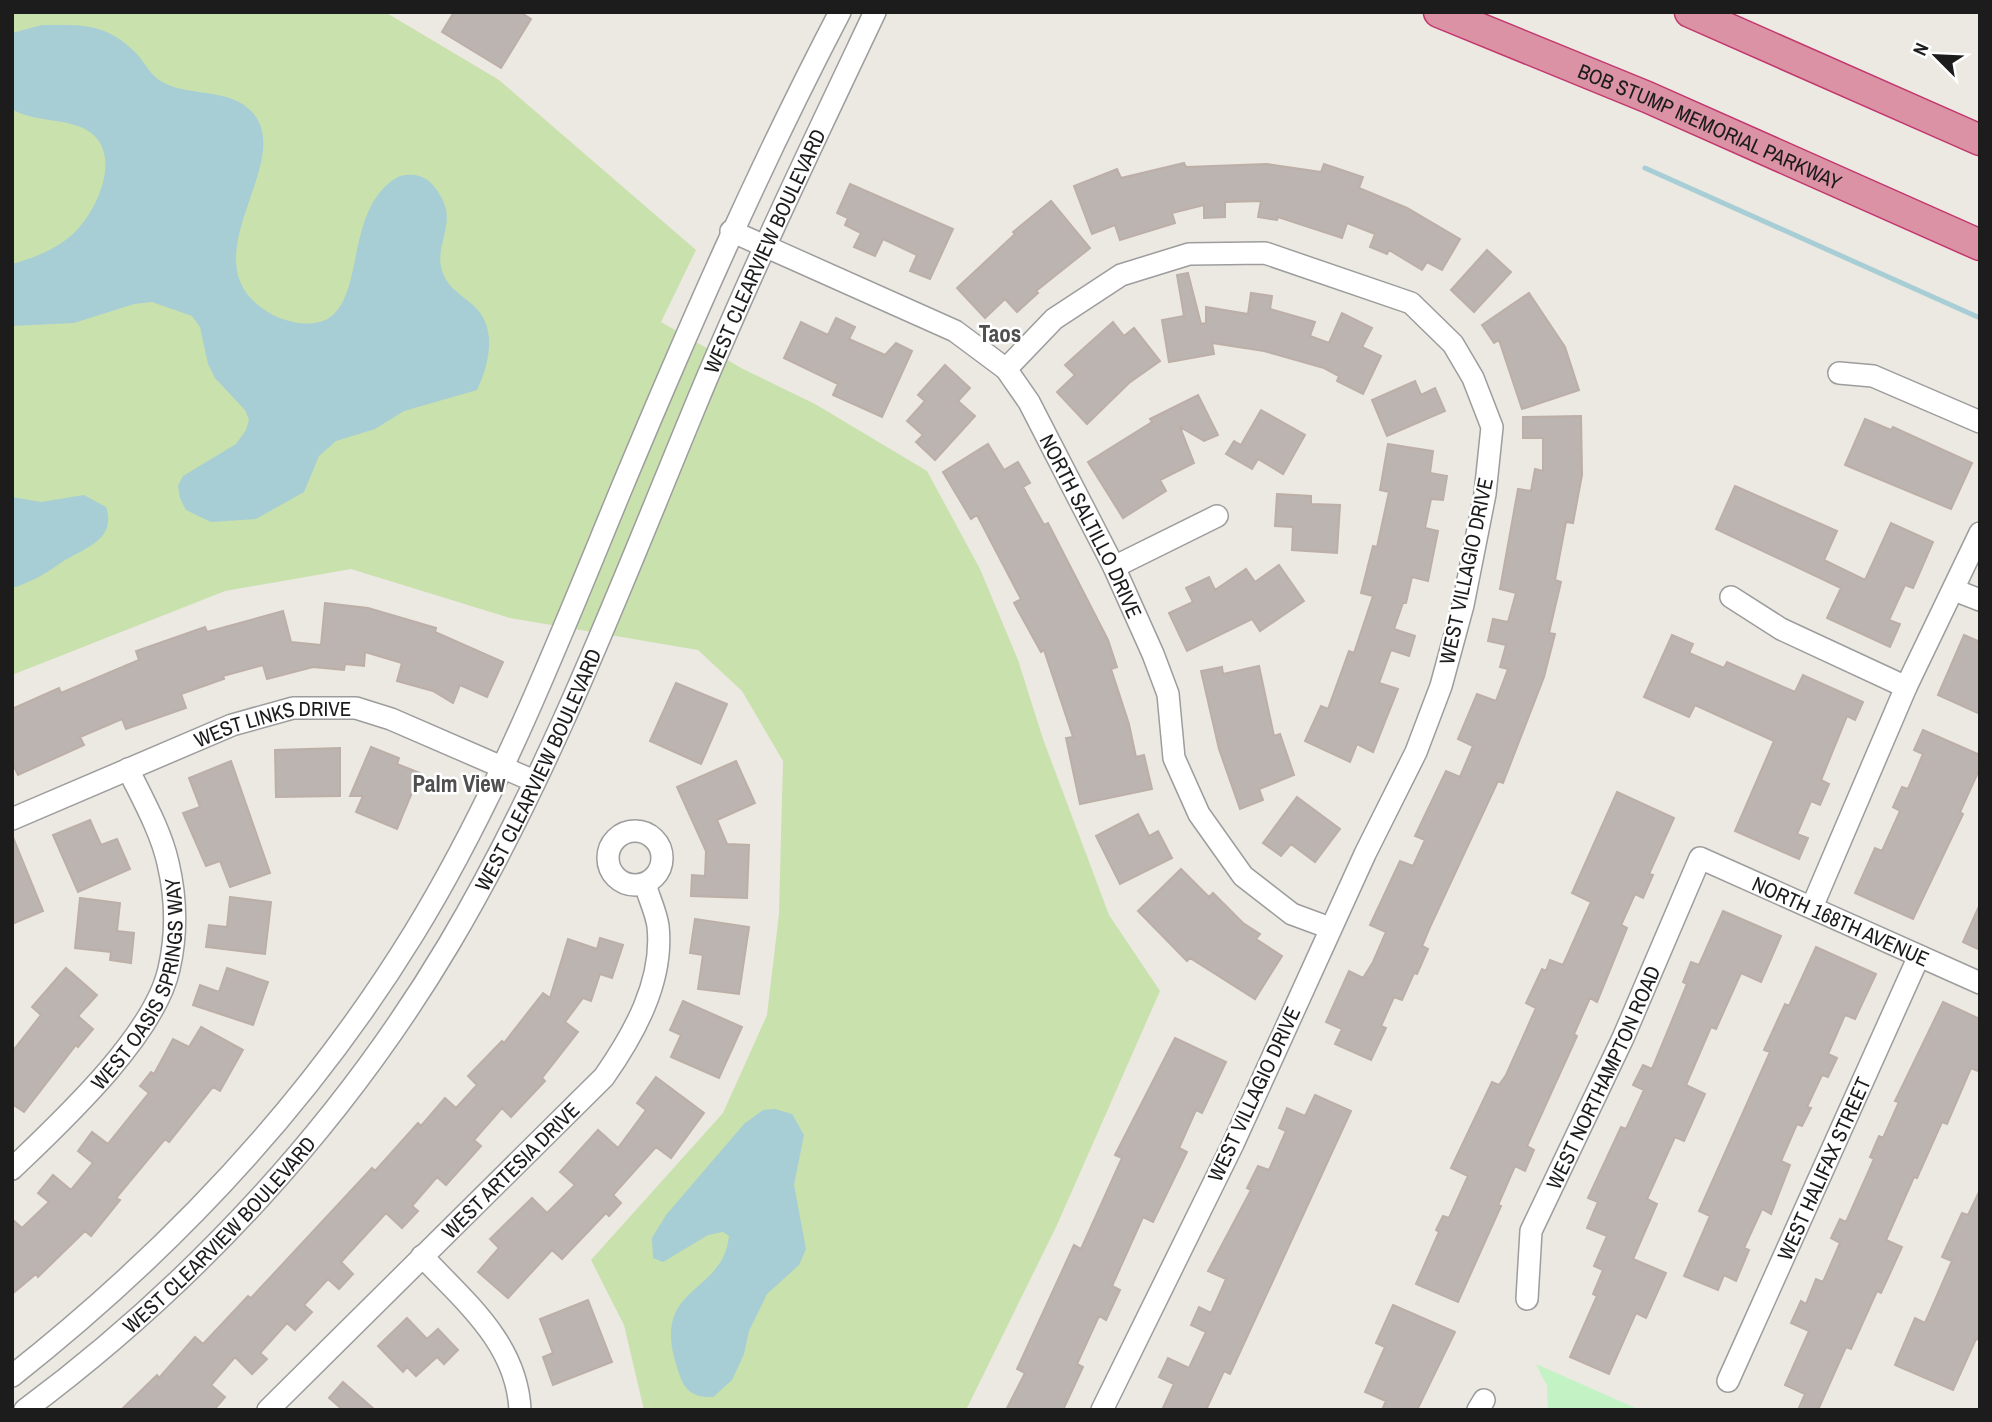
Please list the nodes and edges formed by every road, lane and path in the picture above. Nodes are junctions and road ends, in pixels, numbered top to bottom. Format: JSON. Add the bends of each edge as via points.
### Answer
{"nodes":[{"id":1,"x":840,"y":12,"type":"edge"},
{"id":2,"x":875,"y":12,"type":"edge"},
{"id":3,"x":1439,"y":12,"type":"edge"},
{"id":4,"x":1690,"y":12,"type":"edge"},
{"id":5,"x":1980,"y":140,"type":"edge"},
{"id":6,"x":731,"y":231,"type":"junction"},
{"id":7,"x":1980,"y":245,"type":"edge"},
{"id":8,"x":765,"y":246,"type":"junction"},
{"id":9,"x":1006,"y":369,"type":"junction"},
{"id":10,"x":1839,"y":373,"type":"dead end"},
{"id":11,"x":1980,"y":422,"type":"edge"},
{"id":12,"x":1217,"y":516,"type":"dead end"},
{"id":13,"x":1980,"y":533,"type":"edge"},
{"id":14,"x":1114,"y":567,"type":"junction"},
{"id":15,"x":1954,"y":590,"type":"junction"},
{"id":16,"x":1731,"y":597,"type":"dead end"},
{"id":17,"x":1980,"y":600,"type":"edge"},
{"id":18,"x":1906,"y":687,"type":"junction"},
{"id":19,"x":504,"y":768,"type":"junction"},
{"id":20,"x":128,"y":769,"type":"junction"},
{"id":21,"x":534,"y":781,"type":"junction"},
{"id":22,"x":12,"y":819,"type":"edge"},
{"id":23,"x":1700,"y":858,"type":"joint"},
{"id":24,"x":645,"y":884,"type":"dead end"},
{"id":25,"x":1812,"y":907,"type":"junction"},
{"id":26,"x":1330,"y":928,"type":"junction"},
{"id":27,"x":1919,"y":957,"type":"junction"},
{"id":28,"x":1980,"y":982,"type":"edge"},
{"id":29,"x":12,"y":1169,"type":"edge"},
{"id":30,"x":422,"y":1256,"type":"junction"},
{"id":31,"x":1527,"y":1299,"type":"dead end"},
{"id":32,"x":12,"y":1376,"type":"edge"},
{"id":33,"x":1728,"y":1381,"type":"dead end"},
{"id":34,"x":25,"y":1410,"type":"edge"},
{"id":35,"x":268,"y":1410,"type":"edge"},
{"id":36,"x":520,"y":1410,"type":"edge"},
{"id":37,"x":1102,"y":1410,"type":"edge"}],
"edges":[{"from":1,"to":6,"type":"street","name":"WEST CLEARVIEW BOULEVARD"},
{"from":2,"to":8,"type":"street","name":"WEST CLEARVIEW BOULEVARD"},
{"from":3,"to":7,"type":"highway","name":"BOB STUMP MEMORIAL PARKWAY","via":[[1647,97]]},
{"from":4,"to":5,"type":"highway"},
{"from":6,"to":8,"type":"street","name":"NORTH SALTILLO DRIVE"},
{"from":6,"to":19,"type":"street","name":"WEST CLEARVIEW BOULEVARD"},
{"from":8,"to":9,"type":"street","name":"NORTH SALTILLO DRIVE","via":[[955,331]]},
{"from":8,"to":21,"type":"street","name":"WEST CLEARVIEW BOULEVARD"},
{"from":9,"to":14,"type":"street","name":"NORTH SALTILLO DRIVE","via":[[1028,402]]},
{"from":9,"to":26,"type":"street","name":"WEST VILLAGIO DRIVE","via":[[1054,319],[1121,275],[1189,254],[1265,253],[1411,303],[1453,344],[1473,377],[1492,427],[1485,494],[1463,605],[1441,686],[1416,752]]},
{"from":10,"to":11,"type":"street","via":[[1873,376]]},
{"from":12,"to":14,"type":"street"},
{"from":13,"to":15,"type":"street"},
{"from":14,"to":26,"type":"street","name":"NORTH SALTILLO DRIVE","via":[[1168,694],[1174,758],[1199,814],[1243,876],[1292,914]]},
{"from":15,"to":17,"type":"street"},
{"from":15,"to":18,"type":"street"},
{"from":16,"to":18,"type":"street","via":[[1781,629]]},
{"from":18,"to":25,"type":"street"},
{"from":19,"to":20,"type":"street","name":"WEST LINKS DRIVE","via":[[391,719],[356,708],[321,706],[293,708],[232,725]]},
{"from":19,"to":21,"type":"street","name":"WEST LINKS DRIVE"},
{"from":19,"to":32,"type":"street","name":"WEST CLEARVIEW BOULEVARD","via":[[413,935],[289,1106],[212,1195],[138,1269]]},
{"from":20,"to":22,"type":"street","name":"WEST LINKS DRIVE"},
{"from":20,"to":29,"type":"street","name":"WEST OASIS SPRINGS WAY","via":[[168,861],[176,921],[169,970],[150,1016]]},
{"from":21,"to":34,"type":"street","name":"WEST CLEARVIEW BOULEVARD","via":[[449,944],[344,1097],[189,1270]]},
{"from":23,"to":25,"type":"street","name":"NORTH 168TH AVENUE"},
{"from":23,"to":31,"type":"street","name":"WEST NORTHAMPTON ROAD","via":[[1623,1038],[1531,1231]]},
{"from":24,"to":30,"type":"street","name":"WEST ARTESIA DRIVE","via":[[657,924],[657,964],[639,1020],[623,1051],[604,1077]]},
{"from":25,"to":27,"type":"street","name":"NORTH 168TH AVENUE"},
{"from":26,"to":37,"type":"street","name":"WEST VILLAGIO DRIVE","via":[[1233,1144]]},
{"from":27,"to":28,"type":"street","name":"NORTH 168TH AVENUE"},
{"from":27,"to":33,"type":"street","name":"WEST HALIFAX STREET"},
{"from":30,"to":35,"type":"street","name":"WEST ARTESIA DRIVE"},
{"from":30,"to":36,"type":"street","via":[[493,1332],[510,1362]]}]}
